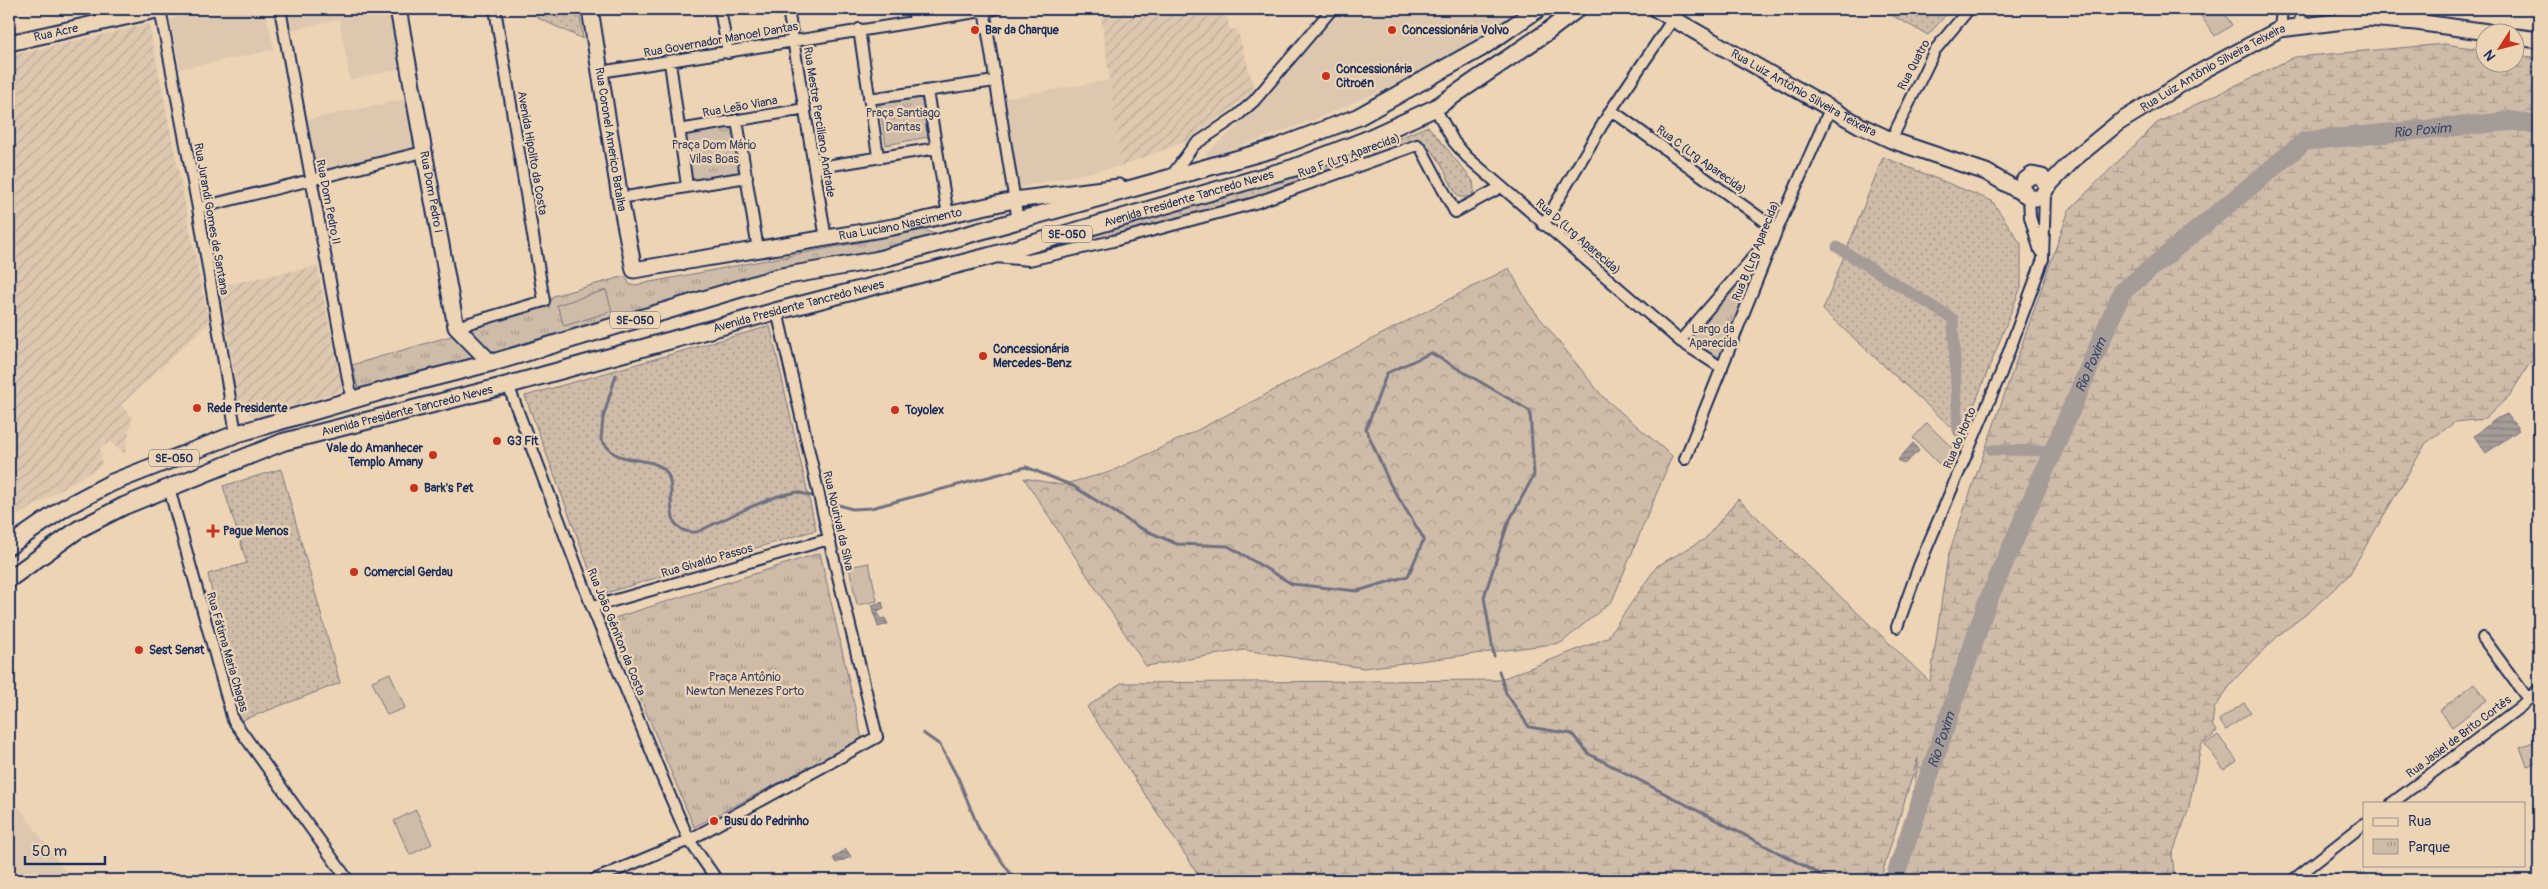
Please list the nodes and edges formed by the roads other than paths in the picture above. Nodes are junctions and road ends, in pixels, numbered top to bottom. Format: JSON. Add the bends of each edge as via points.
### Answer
{"nodes":[{"id":1,"x":160,"y":9,"type":"edge"},
{"id":2,"x":280,"y":9,"type":"edge"},
{"id":3,"x":398,"y":9,"type":"edge"},
{"id":4,"x":495,"y":9,"type":"edge"},
{"id":5,"x":590,"y":9,"type":"edge"},
{"id":6,"x":720,"y":9,"type":"edge"},
{"id":7,"x":788,"y":9,"type":"edge"},
{"id":8,"x":913,"y":9,"type":"edge"},
{"id":9,"x":988,"y":9,"type":"edge"},
{"id":10,"x":1332,"y":9,"type":"edge"},
{"id":11,"x":1538,"y":9,"type":"edge"},
{"id":12,"x":1577,"y":9,"type":"edge"},
{"id":13,"x":1656,"y":9,"type":"edge"},
{"id":14,"x":1969,"y":9,"type":"edge"},
{"id":15,"x":2282,"y":9,"type":"edge"},
{"id":16,"x":2301,"y":9,"type":"edge"},
{"id":17,"x":1673,"y":19,"type":"junction"},
{"id":18,"x":915,"y":21,"type":"junction"},
{"id":19,"x":2300,"y":25,"type":"junction"},
{"id":20,"x":2280,"y":29,"type":"junction"},
{"id":21,"x":859,"y":30,"type":"junction"},
{"id":22,"x":2476,"y":30,"type":"edge"},
{"id":23,"x":2526,"y":38,"type":"edge"},
{"id":24,"x":2539,"y":40,"type":"edge"},
{"id":25,"x":794,"y":41,"type":"junction"},
{"id":26,"x":9,"y":43,"type":"edge"},
{"id":27,"x":728,"y":53,"type":"junction"},
{"id":28,"x":670,"y":62,"type":"junction"},
{"id":29,"x":600,"y":72,"type":"junction"},
{"id":30,"x":996,"y":81,"type":"junction"},
{"id":31,"x":927,"y":91,"type":"junction"},
{"id":32,"x":869,"y":99,"type":"junction"},
{"id":33,"x":1435,"y":108,"type":"junction"},
{"id":34,"x":805,"y":109,"type":"junction"},
{"id":35,"x":1611,"y":110,"type":"junction"},
{"id":36,"x":1830,"y":110,"type":"junction"},
{"id":37,"x":737,"y":120,"type":"junction"},
{"id":38,"x":679,"y":130,"type":"junction"},
{"id":39,"x":1891,"y":140,"type":"junction"},
{"id":40,"x":936,"y":148,"type":"junction"},
{"id":41,"x":423,"y":152,"type":"junction"},
{"id":42,"x":878,"y":156,"type":"junction"},
{"id":43,"x":2074,"y":159,"type":"junction"},
{"id":44,"x":814,"y":168,"type":"junction"},
{"id":45,"x":1986,"y":172,"type":"junction"},
{"id":46,"x":2032,"y":176,"type":"junction"},
{"id":47,"x":747,"y":177,"type":"junction"},
{"id":48,"x":1168,"y":180,"type":"junction"},
{"id":49,"x":311,"y":181,"type":"junction"},
{"id":50,"x":687,"y":186,"type":"junction"},
{"id":51,"x":1501,"y":187,"type":"junction"},
{"id":52,"x":2046,"y":190,"type":"junction"},
{"id":53,"x":2026,"y":196,"type":"junction"},
{"id":54,"x":620,"y":198,"type":"junction"},
{"id":55,"x":1014,"y":200,"type":"junction"},
{"id":56,"x":198,"y":208,"type":"junction"},
{"id":57,"x":948,"y":215,"type":"junction"},
{"id":58,"x":1018,"y":222,"type":"junction"},
{"id":59,"x":1543,"y":225,"type":"junction"},
{"id":60,"x":1777,"y":230,"type":"junction"},
{"id":61,"x":826,"y":239,"type":"junction"},
{"id":62,"x":758,"y":250,"type":"junction"},
{"id":63,"x":990,"y":256,"type":"junction"},
{"id":64,"x":2043,"y":259,"type":"junction"},
{"id":65,"x":633,"y":270,"type":"joint"},
{"id":66,"x":777,"y":311,"type":"junction"},
{"id":67,"x":456,"y":327,"type":"junction"},
{"id":68,"x":1680,"y":341,"type":"junction"},
{"id":69,"x":487,"y":364,"type":"junction"},
{"id":70,"x":1722,"y":368,"type":"junction"},
{"id":71,"x":514,"y":384,"type":"junction"},
{"id":72,"x":352,"y":400,"type":"junction"},
{"id":73,"x":236,"y":434,"type":"junction"},
{"id":74,"x":1685,"y":459,"type":"dead end"},
{"id":75,"x":169,"y":488,"type":"junction"},
{"id":76,"x":829,"y":539,"type":"junction"},
{"id":77,"x":9,"y":546,"type":"edge"},
{"id":78,"x":9,"y":579,"type":"edge"},
{"id":79,"x":592,"y":607,"type":"junction"},
{"id":80,"x":1897,"y":627,"type":"dead end"},
{"id":81,"x":2484,"y":638,"type":"dead end"},
{"id":82,"x":2539,"y":689,"type":"edge"},
{"id":83,"x":2528,"y":698,"type":"junction"},
{"id":84,"x":2393,"y":802,"type":"edge"},
{"id":85,"x":2363,"y":825,"type":"edge"},
{"id":86,"x":689,"y":840,"type":"junction"},
{"id":87,"x":348,"y":880,"type":"edge"},
{"id":88,"x":594,"y":880,"type":"edge"},
{"id":89,"x":717,"y":880,"type":"edge"},
{"id":90,"x":2293,"y":880,"type":"edge"}],
"edges":[{"from":1,"to":26,"type":"street","name":"Rua Acre"},
{"from":1,"to":56,"type":"street","name":"Rua Jurandi Gomes de Santana"},
{"from":2,"to":49,"type":"street","name":"Rua Dom Pedro II"},
{"from":3,"to":41,"type":"street","name":"Rua Dom Pedro I"},
{"from":4,"to":67,"type":"street","name":"Avenida Hipolito da Costa","via":[[544,301]]},
{"from":5,"to":29,"type":"street","name":"Rua Coronel Americo Batalha"},
{"from":6,"to":27,"type":"street"},
{"from":7,"to":25,"type":"street","name":"Rua Mestre Perciliano Andrade"},
{"from":8,"to":18,"type":"street"},
{"from":9,"to":18,"type":"street","name":"Rua Governador Manoel Dantas"},
{"from":9,"to":30,"type":"street"},
{"from":10,"to":48,"type":"street","via":[[1254,101],[1194,145]]},
{"from":11,"to":48,"type":"main road","name":"Avenida Presidente Tancredo Neves","number":"SE-050","via":[[1481,48],[1358,117],[1273,149]]},
{"from":12,"to":33,"type":"main road","name":"Avenida Presidente Tancredo Neves","number":"SE-050"},
{"from":13,"to":17,"type":"street","name":"Rua Luiz Antônio Silveira Teixeira"},
{"from":14,"to":39,"type":"street","name":"Rua Quatro","via":[[1935,50]]},
{"from":15,"to":20,"type":"street"},
{"from":16,"to":19,"type":"street"},
{"from":17,"to":35,"type":"street"},
{"from":17,"to":36,"type":"street","name":"Rua Luiz Antônio Silveira Teixeira"},
{"from":18,"to":21,"type":"street","name":"Rua Governador Manoel Dantas"},
{"from":19,"to":20,"type":"street","name":"Rua Luiz Antônio Silveira Teixeira"},
{"from":19,"to":22,"type":"street","name":"Rua Luiz Antônio Silveira Teixeira","via":[[2368,18]]},
{"from":20,"to":43,"type":"street","name":"Rua Luiz Antônio Silveira Teixeira","via":[[2148,103]]},
{"from":21,"to":25,"type":"street","name":"Rua Governador Manoel Dantas"},
{"from":21,"to":32,"type":"street"},
{"from":23,"to":24,"type":"street"},
{"from":25,"to":27,"type":"street","name":"Rua Governador Manoel Dantas"},
{"from":25,"to":34,"type":"street","name":"Rua Mestre Perciliano Andrade"},
{"from":27,"to":28,"type":"street","name":"Rua Governador Manoel Dantas"},
{"from":28,"to":29,"type":"street","name":"Rua Governador Manoel Dantas"},
{"from":28,"to":38,"type":"street"},
{"from":29,"to":54,"type":"street","name":"Rua Coronel Americo Batalha"},
{"from":30,"to":31,"type":"street"},
{"from":30,"to":55,"type":"street"},
{"from":31,"to":32,"type":"street"},
{"from":31,"to":40,"type":"street"},
{"from":32,"to":42,"type":"street"},
{"from":33,"to":51,"type":"street","name":"Rua D (Lrg Aparecida)","via":[[1460,150]]},
{"from":33,"to":63,"type":"main road","name":"Avenida Presidente Tancredo Neves","number":"SE-050","via":[[1293,168]]},
{"from":34,"to":37,"type":"street","name":"Rua Leão Viana"},
{"from":34,"to":44,"type":"street","name":"Rua Mestre Perciliano Andrade"},
{"from":35,"to":59,"type":"street"},
{"from":35,"to":60,"type":"street","name":"Rua C (Lrg Aparecida)"},
{"from":36,"to":39,"type":"street","name":"Rua Luiz Antônio Silveira Teixeira"},
{"from":36,"to":60,"type":"street","name":"Rua B (Lrg Aparecida)"},
{"from":37,"to":38,"type":"street","name":"Rua Leão Viana"},
{"from":37,"to":47,"type":"street"},
{"from":38,"to":50,"type":"street"},
{"from":39,"to":45,"type":"street","name":"Rua Luiz Antônio Silveira Teixeira"},
{"from":40,"to":42,"type":"street"},
{"from":40,"to":57,"type":"street"},
{"from":41,"to":49,"type":"street"},
{"from":41,"to":67,"type":"street","name":"Rua Dom Pedro I"},
{"from":42,"to":44,"type":"street"},
{"from":43,"to":46,"type":"street"},
{"from":43,"to":52,"type":"street"},
{"from":44,"to":61,"type":"street","name":"Rua Mestre Perciliano Andrade"},
{"from":45,"to":46,"type":"street"},
{"from":45,"to":53,"type":"street"},
{"from":46,"to":52,"type":"street","via":[[2045,182]]},
{"from":46,"to":53,"type":"street","via":[[2024,181]]},
{"from":47,"to":50,"type":"street"},
{"from":47,"to":62,"type":"street"},
{"from":48,"to":55,"type":"street","name":"Rua Luciano Nascimento"},
{"from":48,"to":58,"type":"main road","name":"Avenida Presidente Tancredo Neves","number":"SE-050"},
{"from":49,"to":56,"type":"street"},
{"from":49,"to":72,"type":"street","name":"Rua Dom Pedro II"},
{"from":50,"to":54,"type":"street"},
{"from":51,"to":59,"type":"street","name":"Rua D (Lrg Aparecida)"},
{"from":51,"to":63,"type":"street","name":"Rua F (Lrg Aparecida)","via":[[1455,212],[1418,145],[1255,203],[1113,241],[1029,260]]},
{"from":52,"to":53,"type":"street","via":[[2035,200]]},
{"from":52,"to":64,"type":"street","name":"Rua do Horto"},
{"from":53,"to":64,"type":"street"},
{"from":54,"to":65,"type":"street","name":"Rua Coronel Americo Batalha"},
{"from":55,"to":57,"type":"street","name":"Rua Luciano Nascimento"},
{"from":55,"to":58,"type":"street"},
{"from":56,"to":73,"type":"street","name":"Rua Jurandi Gomes de Santana"},
{"from":57,"to":61,"type":"street","name":"Rua Luciano Nascimento"},
{"from":58,"to":69,"type":"main road","name":"Avenida Presidente Tancredo Neves","number":"SE-050","via":[[877,260],[779,277]]},
{"from":59,"to":68,"type":"street","name":"Rua D (Lrg Aparecida)"},
{"from":60,"to":68,"type":"street"},
{"from":60,"to":70,"type":"street","name":"Rua B (Lrg Aparecida)"},
{"from":61,"to":62,"type":"street","name":"Rua Luciano Nascimento"},
{"from":62,"to":65,"type":"street","name":"Rua Luciano Nascimento"},
{"from":63,"to":66,"type":"main road","name":"Avenida Presidente Tancredo Neves","number":"SE-050"},
{"from":64,"to":80,"type":"street","name":"Rua do Horto","via":[[2001,373],[1919,566]]},
{"from":66,"to":71,"type":"main road","name":"Avenida Presidente Tancredo Neves","number":"SE-050"},
{"from":66,"to":76,"type":"street","name":"Rua Nourival da Silva"},
{"from":67,"to":69,"type":"street"},
{"from":68,"to":70,"type":"street","name":"Rua D (Lrg Aparecida)"},
{"from":69,"to":71,"type":"main road"},
{"from":69,"to":72,"type":"main road","name":"Avenida Presidente Tancredo Neves","number":"SE-050"},
{"from":70,"to":74,"type":"street","name":"Rua B (Lrg Aparecida)"},
{"from":71,"to":75,"type":"main road","name":"Avenida Presidente Tancredo Neves","number":"SE-050","via":[[283,442]]},
{"from":71,"to":79,"type":"street","name":"Rua João Gêniton da Costa"},
{"from":72,"to":73,"type":"main road","name":"Avenida Presidente Tancredo Neves","number":"SE-050"},
{"from":73,"to":77,"type":"main road","name":"Avenida Presidente Tancredo Neves","number":"SE-050","via":[[110,483],[64,508]]},
{"from":75,"to":78,"type":"main road","name":"Avenida Presidente Tancredo Neves","number":"SE-050","via":[[79,529]]},
{"from":75,"to":87,"type":"street","name":"Rua Fátima Maria Chagas","via":[[233,720]]},
{"from":76,"to":79,"type":"street","name":"Rua Givaldo Passos"},
{"from":76,"to":86,"type":"street","name":"Rua Nourival da Silva","via":[[877,737]]},
{"from":79,"to":86,"type":"street","name":"Rua João Gêniton da Costa"},
{"from":81,"to":83,"type":"street"},
{"from":82,"to":83,"type":"street","name":"Rua Jasiel de Brito Cortês"},
{"from":83,"to":84,"type":"street","name":"Rua Jasiel de Brito Cortês"},
{"from":85,"to":90,"type":"street"},
{"from":86,"to":88,"type":"street"},
{"from":86,"to":89,"type":"street","name":"Rua João Gêniton da Costa"}]}
